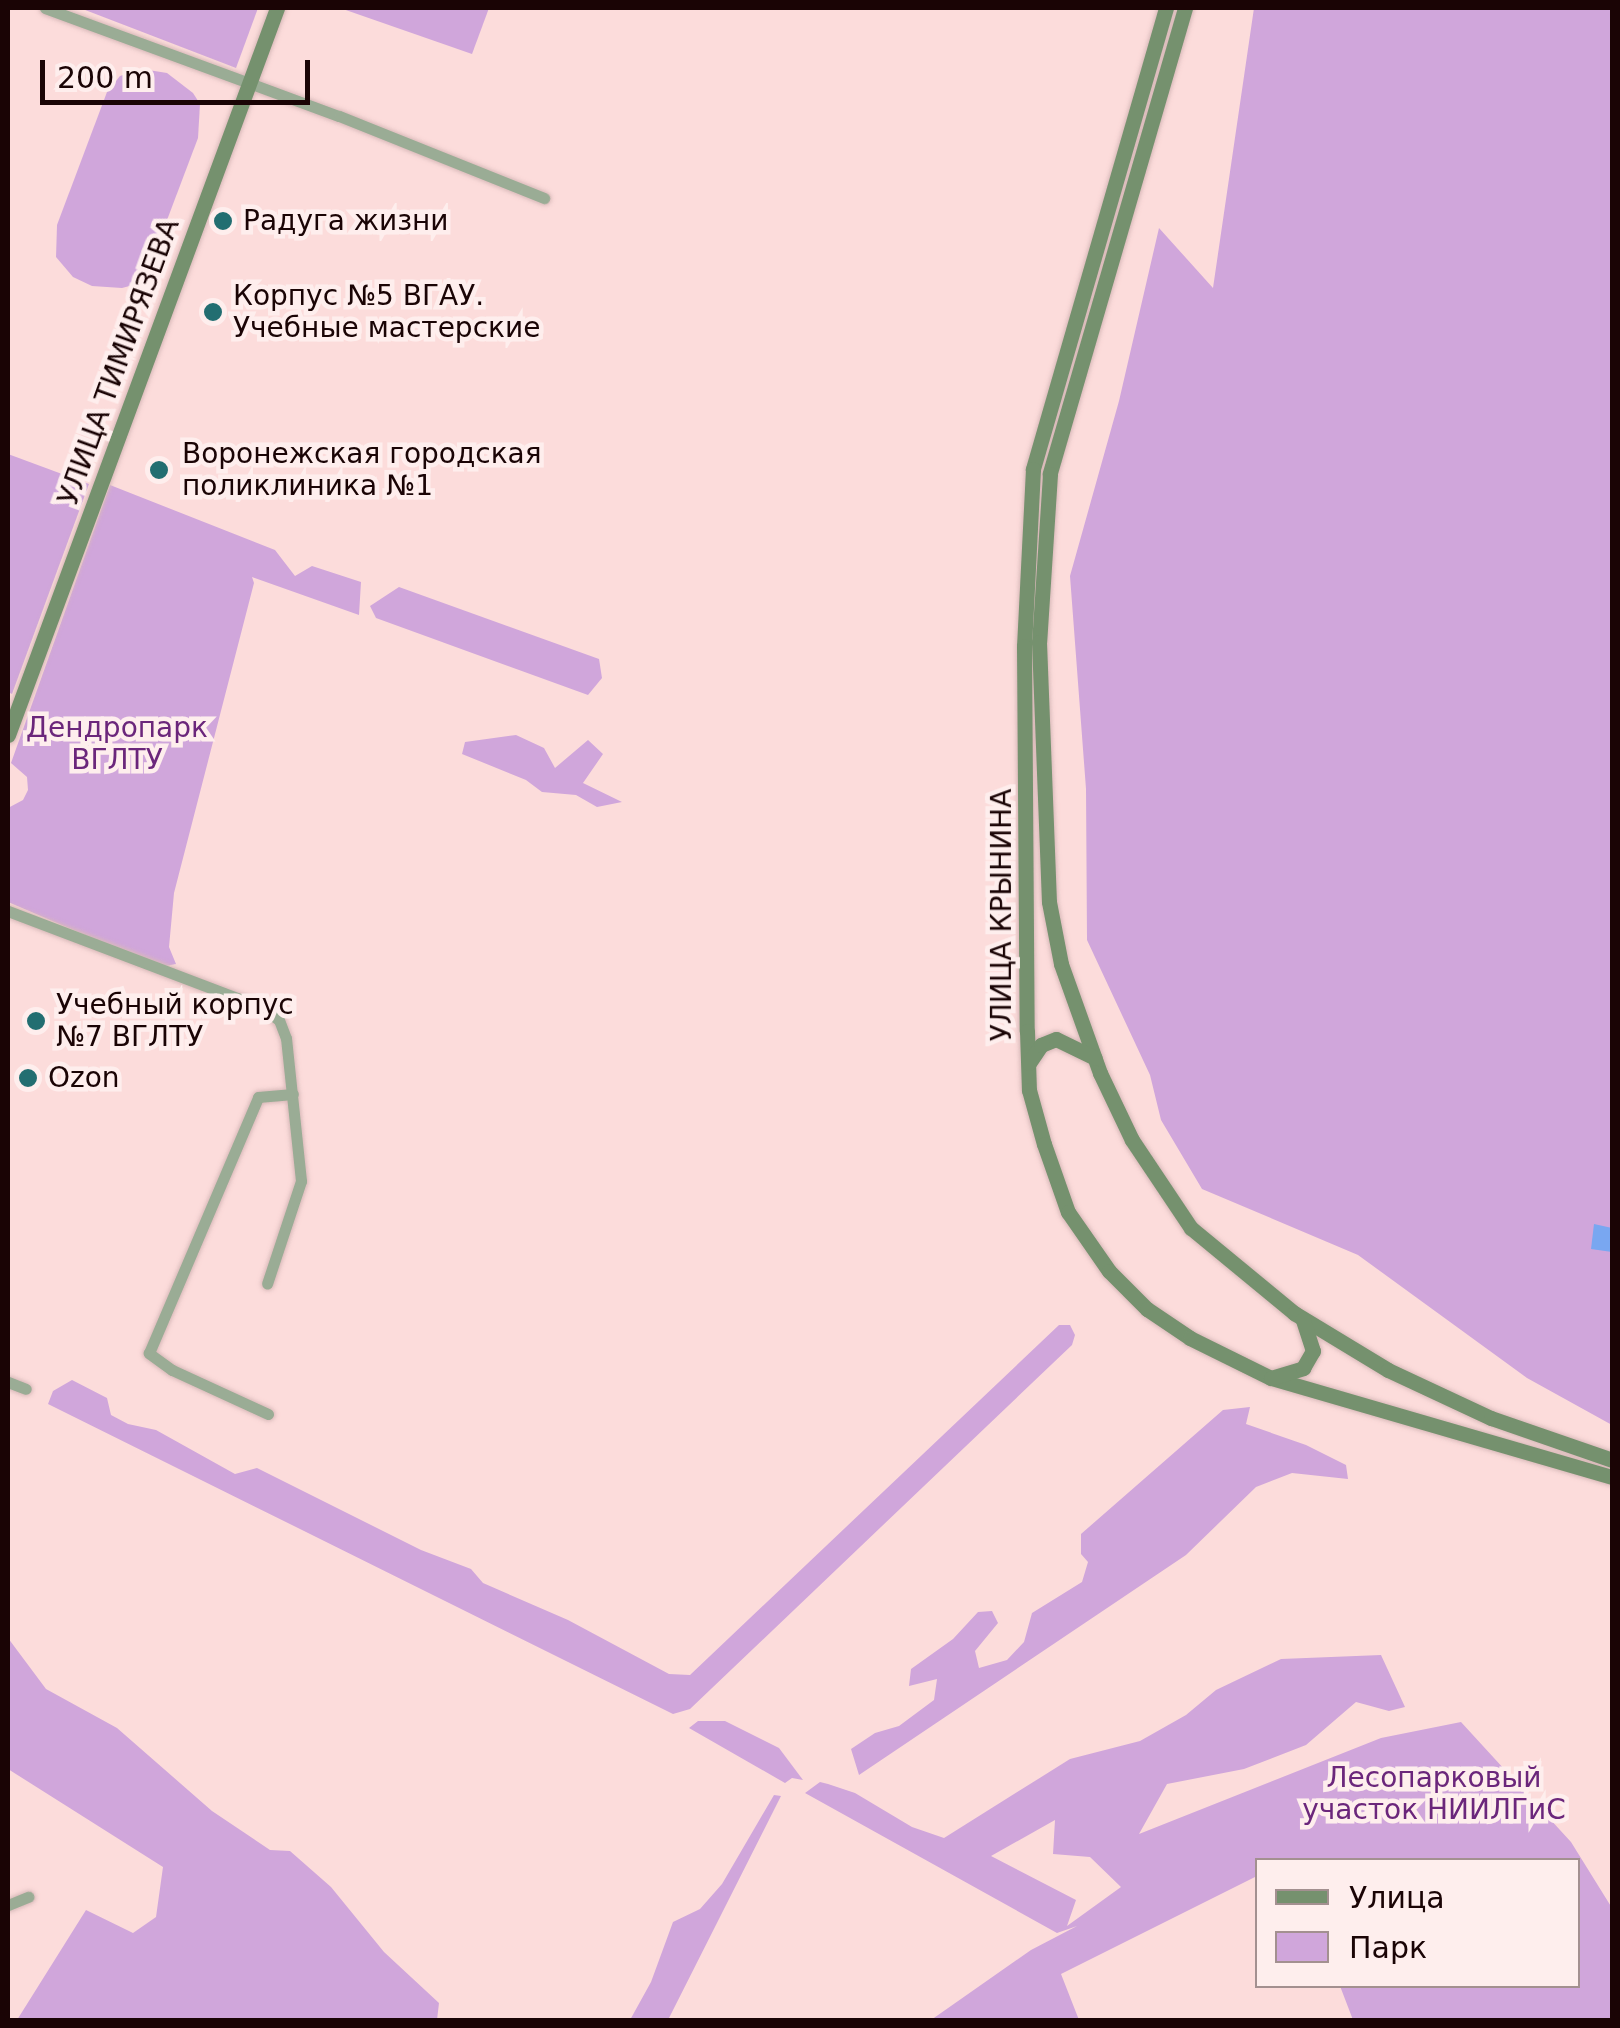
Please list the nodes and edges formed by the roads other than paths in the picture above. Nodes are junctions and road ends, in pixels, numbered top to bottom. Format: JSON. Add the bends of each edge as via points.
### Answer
{"nodes":[{"id":1,"x":45,"y":8,"type":"edge"},
{"id":2,"x":277,"y":8,"type":"edge"},
{"id":3,"x":1166,"y":8,"type":"edge"},
{"id":4,"x":1185,"y":8,"type":"edge"},
{"id":5,"x":249,"y":83,"type":"junction"},
{"id":6,"x":544,"y":198,"type":"dead end"},
{"id":7,"x":8,"y":734,"type":"edge"},
{"id":8,"x":8,"y":911,"type":"edge"},
{"id":9,"x":1095,"y":1058,"type":"junction"},
{"id":10,"x":1028,"y":1064,"type":"junction"},
{"id":11,"x":293,"y":1094,"type":"junction"},
{"id":12,"x":267,"y":1284,"type":"dead end"},
{"id":13,"x":1302,"y":1318,"type":"junction"},
{"id":14,"x":1271,"y":1378,"type":"junction"},
{"id":15,"x":8,"y":1382,"type":"edge"},
{"id":16,"x":26,"y":1389,"type":"dead end"},
{"id":17,"x":268,"y":1414,"type":"dead end"},
{"id":18,"x":1612,"y":1460,"type":"edge"},
{"id":19,"x":1612,"y":1477,"type":"edge"},
{"id":20,"x":28,"y":1897,"type":"dead end"},
{"id":21,"x":8,"y":1905,"type":"edge"}],
"edges":[{"from":1,"to":5,"type":"street"},
{"from":2,"to":5,"type":"main road","name":"УЛИЦА ТИМИРЯЗЕВА"},
{"from":3,"to":10,"type":"main road","name":"УЛИЦА КРЫНИНА","via":[[1033,469],[1024,646]]},
{"from":4,"to":9,"type":"main road","name":"УЛИЦА КРЫНИНА","via":[[1050,474],[1038,642],[1049,902],[1061,964]]},
{"from":5,"to":6,"type":"street"},
{"from":5,"to":7,"type":"main road","name":"УЛИЦА ТИМИРЯЗЕВА"},
{"from":8,"to":11,"type":"street","via":[[263,1008],[279,1020],[286,1038]]},
{"from":9,"to":10,"type":"main road","via":[[1056,1039]]},
{"from":9,"to":13,"type":"main road","name":"УЛИЦА КРЫНИНА","via":[[1132,1140],[1191,1228]]},
{"from":10,"to":14,"type":"main road","name":"УЛИЦА КРЫНИНА","via":[[1039,1126],[1068,1212],[1110,1271],[1148,1310],[1190,1338]]},
{"from":11,"to":12,"type":"street","via":[[302,1181]]},
{"from":11,"to":17,"type":"street","via":[[258,1096],[149,1353]]},
{"from":13,"to":14,"type":"main road","via":[[1312,1351],[1303,1368]]},
{"from":13,"to":18,"type":"main road","name":"УЛИЦА КРЫНИНА","via":[[1388,1370],[1492,1418]]},
{"from":14,"to":19,"type":"main road","name":"УЛИЦА КРЫНИНА"},
{"from":15,"to":16,"type":"street"},
{"from":20,"to":21,"type":"street"}]}
